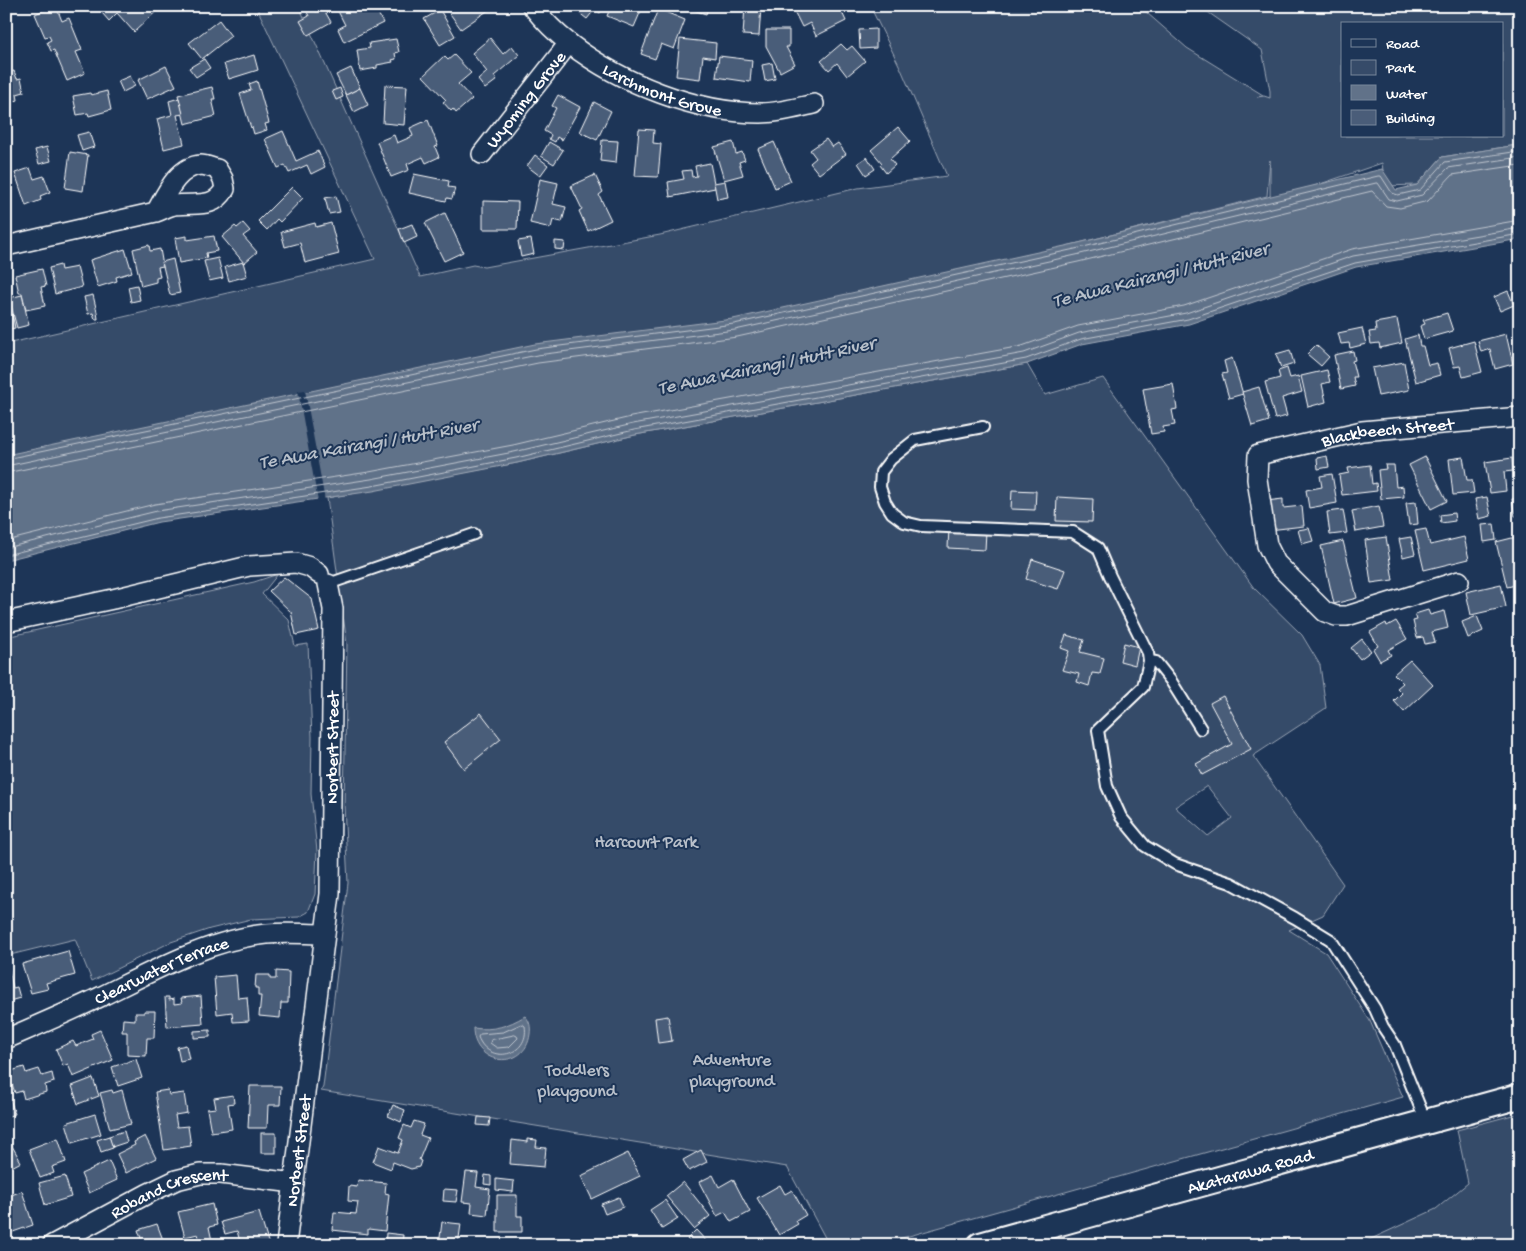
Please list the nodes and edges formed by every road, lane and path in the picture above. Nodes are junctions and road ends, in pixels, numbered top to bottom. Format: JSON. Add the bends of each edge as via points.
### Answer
{"nodes":[{"id":1,"x":532,"y":6,"type":"edge"},
{"id":2,"x":569,"y":43,"type":"junction"},
{"id":3,"x":814,"y":104,"type":"dead end"},
{"id":4,"x":482,"y":154,"type":"dead end"},
{"id":5,"x":156,"y":212,"type":"dead end"},
{"id":6,"x":6,"y":246,"type":"edge"},
{"id":7,"x":1520,"y":417,"type":"edge"},
{"id":8,"x":983,"y":427,"type":"dead end"},
{"id":9,"x":474,"y":534,"type":"dead end"},
{"id":10,"x":323,"y":579,"type":"junction"},
{"id":11,"x":1459,"y":581,"type":"dead end"},
{"id":12,"x":6,"y":622,"type":"edge"},
{"id":13,"x":1149,"y":661,"type":"junction"},
{"id":14,"x":1201,"y":729,"type":"dead end"},
{"id":15,"x":324,"y":934,"type":"junction"},
{"id":16,"x":6,"y":1039,"type":"edge"},
{"id":17,"x":1520,"y":1096,"type":"edge"},
{"id":18,"x":1426,"y":1122,"type":"junction"},
{"id":19,"x":294,"y":1183,"type":"junction"},
{"id":20,"x":52,"y":1245,"type":"edge"},
{"id":21,"x":286,"y":1245,"type":"edge"},
{"id":22,"x":980,"y":1245,"type":"edge"}],
"edges":[{"from":1,"to":2,"type":"street","name":"Larchmont Grove"},
{"from":2,"to":3,"type":"street","name":"Larchmont Grove","via":[[609,69],[685,102],[762,113]]},
{"from":2,"to":4,"type":"street","name":"Wyoming Grove"},
{"from":5,"to":6,"type":"street"},
{"from":7,"to":11,"type":"street","name":"Blackbeech Street","via":[[1362,431],[1258,455],[1257,479],[1270,554],[1325,612],[1347,616]]},
{"from":8,"to":13,"type":"lane","via":[[915,440],[891,459],[881,472],[880,487],[892,513],[904,522],[921,526],[1073,532],[1098,548]]},
{"from":9,"to":10,"type":"lane"},
{"from":10,"to":12,"type":"street","via":[[310,568],[296,563],[249,566]]},
{"from":10,"to":15,"type":"street","name":"Norbert Street","via":[[332,609],[330,894]]},
{"from":13,"to":14,"type":"lane","via":[[1156,662],[1171,681]]},
{"from":13,"to":18,"type":"lane","via":[[1143,686],[1098,730],[1107,786],[1121,817],[1145,846],[1175,864],[1231,883],[1331,940],[1395,1045]]},
{"from":15,"to":16,"type":"street","name":"Clearwater Terrace","via":[[267,934],[231,940],[151,972]]},
{"from":15,"to":19,"type":"street","name":"Norbert Street"},
{"from":17,"to":18,"type":"street","name":"Akatarawa Road"},
{"from":18,"to":22,"type":"street","name":"Akatarawa Road"},
{"from":19,"to":20,"type":"street","name":"Roband Crescent","via":[[221,1174],[200,1174],[176,1180]]},
{"from":19,"to":21,"type":"street","name":"Norbert Street"}]}
